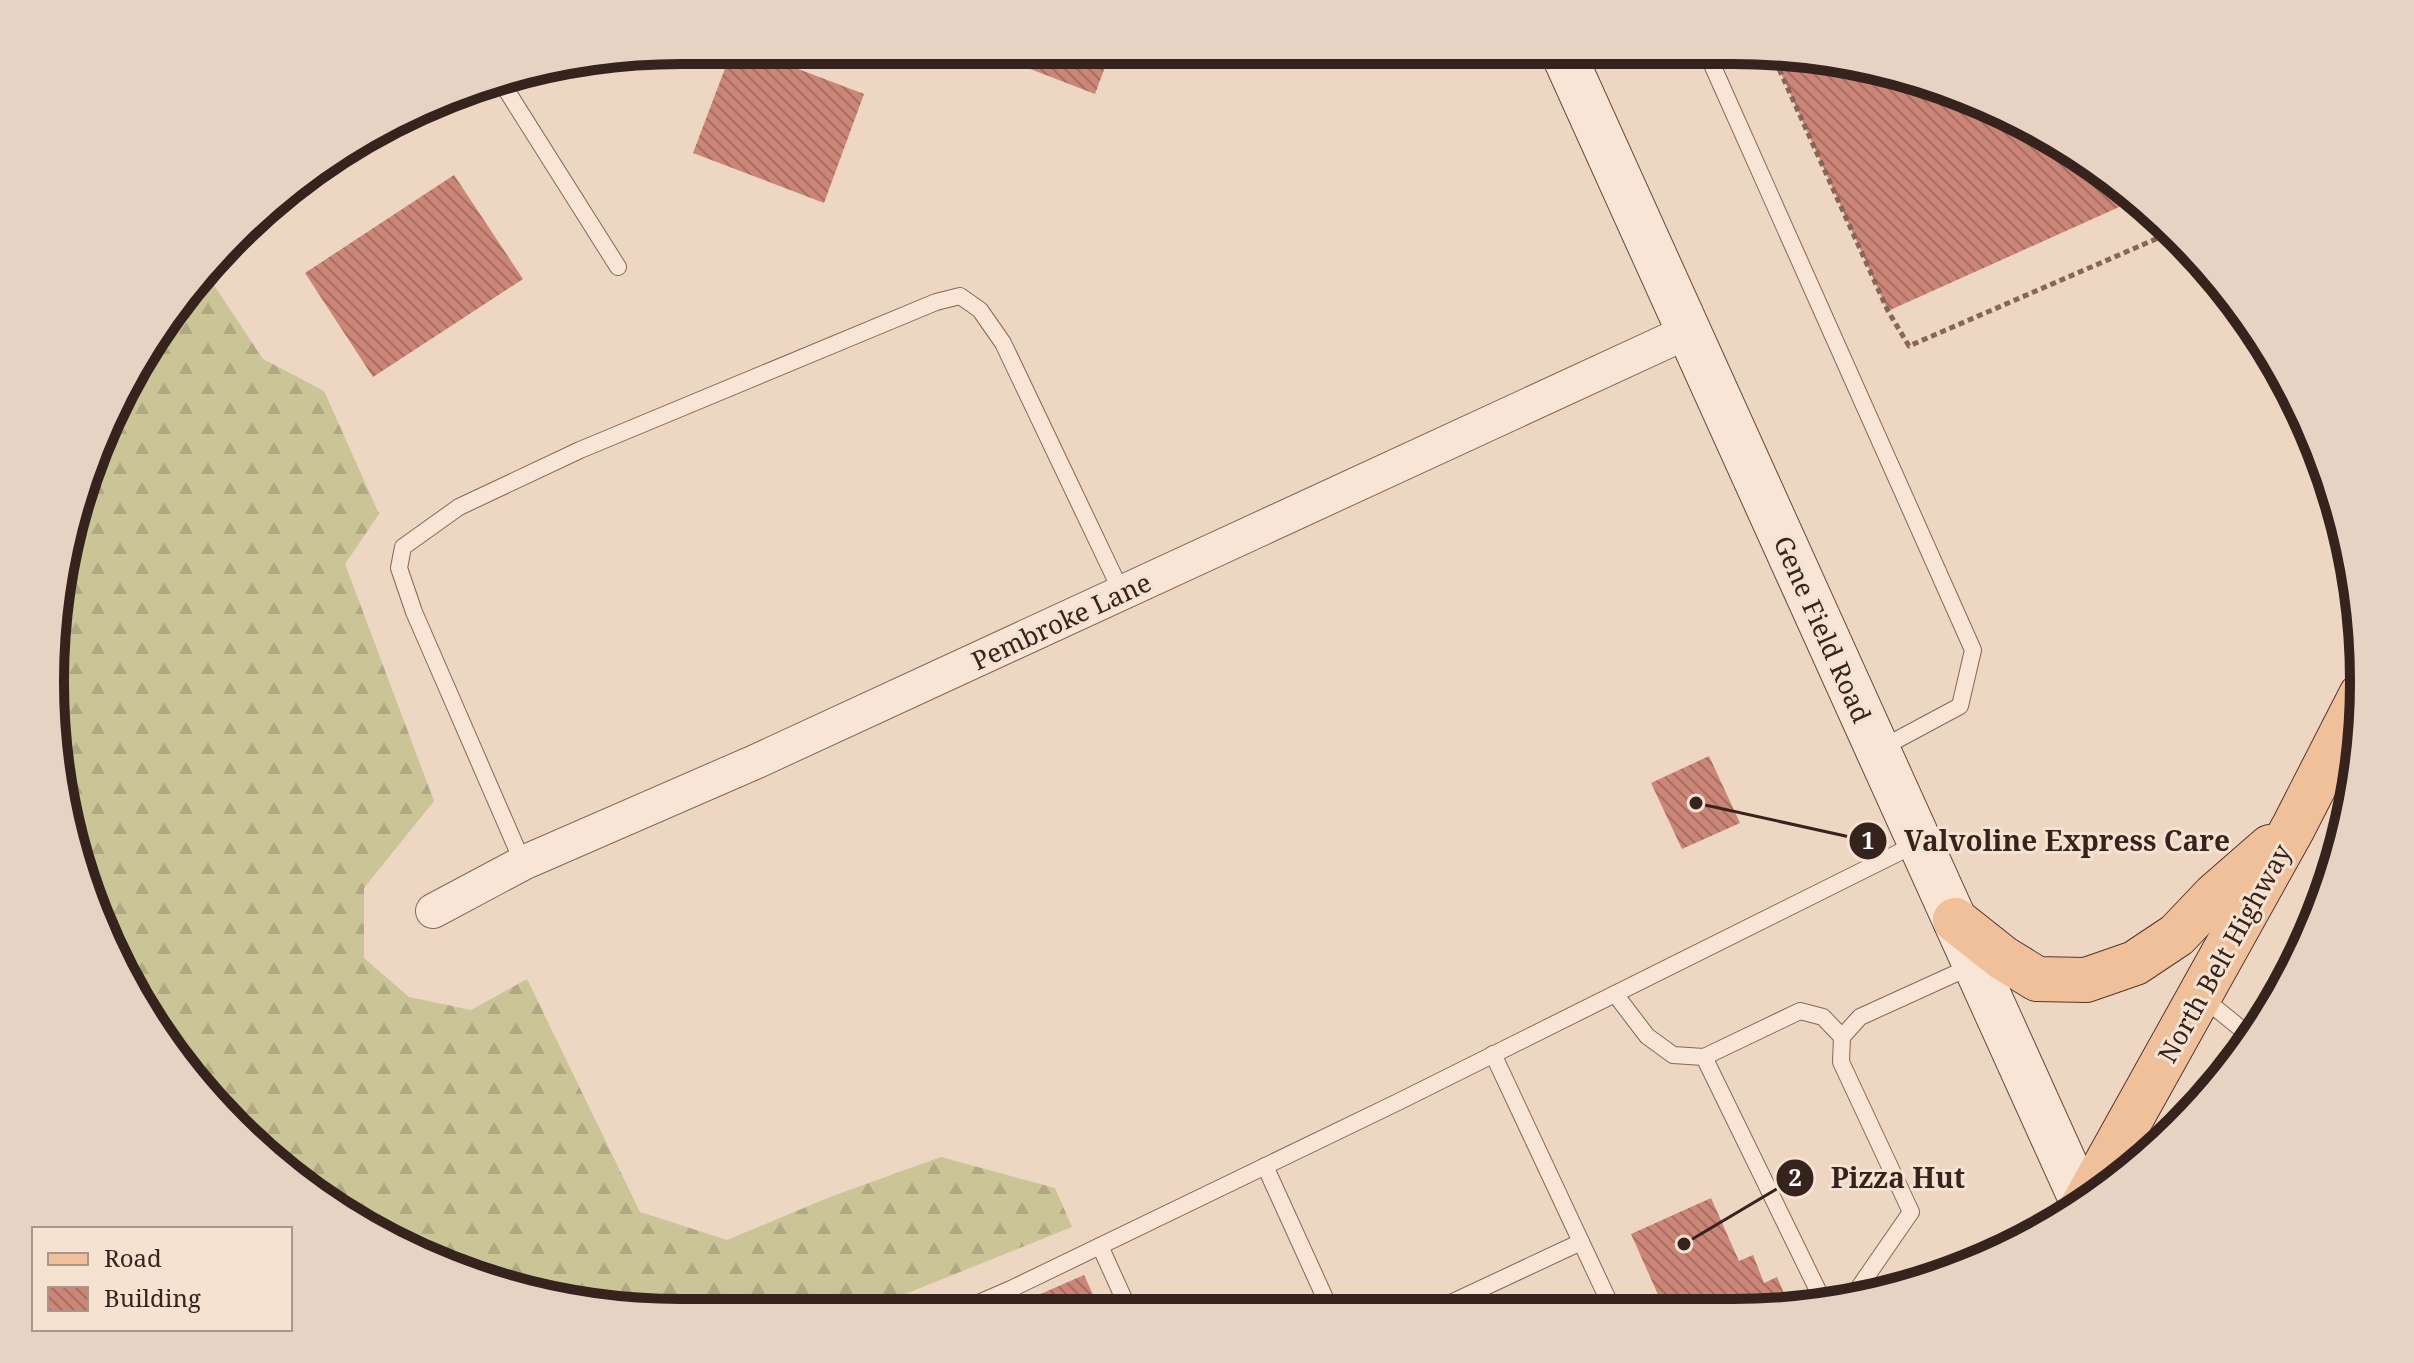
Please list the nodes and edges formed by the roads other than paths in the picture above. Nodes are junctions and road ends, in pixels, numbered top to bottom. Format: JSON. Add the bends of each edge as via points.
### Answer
{"nodes":[{"id":1,"x":1568,"y":64,"type":"edge"},
{"id":2,"x":1712,"y":64,"type":"edge"},
{"id":3,"x":506,"y":90,"type":"edge"},
{"id":4,"x":618,"y":267,"type":"dead end"},
{"id":5,"x":1689,"y":331,"type":"junction"},
{"id":6,"x":1122,"y":593,"type":"junction"},
{"id":7,"x":2349,"y":718,"type":"edge"},
{"id":8,"x":1878,"y":750,"type":"junction"},
{"id":9,"x":2293,"y":828,"type":"junction"},
{"id":10,"x":1919,"y":842,"type":"junction"},
{"id":11,"x":523,"y":863,"type":"junction"},
{"id":12,"x":433,"y":911,"type":"dead end"},
{"id":13,"x":1955,"y":920,"type":"junction"},
{"id":14,"x":1975,"y":965,"type":"junction"},
{"id":15,"x":1615,"y":994,"type":"junction"},
{"id":16,"x":2200,"y":996,"type":"junction"},
{"id":17,"x":2242,"y":1030,"type":"edge"},
{"id":18,"x":1842,"y":1037,"type":"junction"},
{"id":19,"x":1493,"y":1054,"type":"junction"},
{"id":20,"x":1704,"y":1057,"type":"junction"},
{"id":21,"x":1265,"y":1166,"type":"junction"},
{"id":22,"x":2099,"y":1178,"type":"edge"},
{"id":23,"x":2078,"y":1194,"type":"edge"},
{"id":24,"x":1581,"y":1242,"type":"junction"},
{"id":25,"x":1100,"y":1246,"type":"junction"},
{"id":26,"x":1860,"y":1285,"type":"edge"},
{"id":27,"x":1819,"y":1293,"type":"edge"},
{"id":28,"x":986,"y":1299,"type":"edge"},
{"id":29,"x":1124,"y":1299,"type":"edge"},
{"id":30,"x":1325,"y":1299,"type":"edge"},
{"id":31,"x":1459,"y":1299,"type":"edge"},
{"id":32,"x":1608,"y":1299,"type":"edge"}],
"edges":[{"from":1,"to":5,"type":"street","name":"Gene Field Road"},
{"from":2,"to":8,"type":"lane","via":[[1973,650],[1960,706]]},
{"from":3,"to":4,"type":"lane"},
{"from":5,"to":6,"type":"street","name":"Pembroke Lane"},
{"from":5,"to":8,"type":"street","name":"Gene Field Road"},
{"from":6,"to":11,"type":"street","name":"Pembroke Lane"},
{"from":6,"to":11,"type":"lane","via":[[1003,343],[980,310],[960,296],[580,450],[459,507],[403,547],[399,568]]},
{"from":7,"to":9,"type":"main road","name":"North Belt Highway"},
{"from":8,"to":10,"type":"street","name":"Gene Field Road"},
{"from":9,"to":13,"type":"main road","via":[[2177,935],[2135,963],[2086,980],[2037,979]]},
{"from":9,"to":16,"type":"main road","name":"North Belt Highway"},
{"from":10,"to":13,"type":"street","name":"Gene Field Road"},
{"from":10,"to":15,"type":"lane"},
{"from":11,"to":12,"type":"street","name":"Pembroke Lane"},
{"from":13,"to":14,"type":"street","name":"Gene Field Road"},
{"from":14,"to":18,"type":"lane","via":[[1860,1017]]},
{"from":14,"to":23,"type":"street","name":"Gene Field Road"},
{"from":15,"to":19,"type":"lane"},
{"from":15,"to":20,"type":"lane","via":[[1647,1036],[1673,1055]]},
{"from":16,"to":17,"type":"lane"},
{"from":16,"to":22,"type":"main road","name":"North Belt Highway"},
{"from":18,"to":20,"type":"lane","via":[[1823,1017],[1800,1011]]},
{"from":18,"to":26,"type":"lane","via":[[1841,1062],[1911,1212]]},
{"from":19,"to":21,"type":"lane"},
{"from":19,"to":24,"type":"lane"},
{"from":20,"to":27,"type":"lane"},
{"from":21,"to":25,"type":"lane"},
{"from":21,"to":30,"type":"lane"},
{"from":24,"to":31,"type":"lane"},
{"from":24,"to":32,"type":"lane"},
{"from":25,"to":28,"type":"lane"},
{"from":25,"to":29,"type":"lane"}]}
